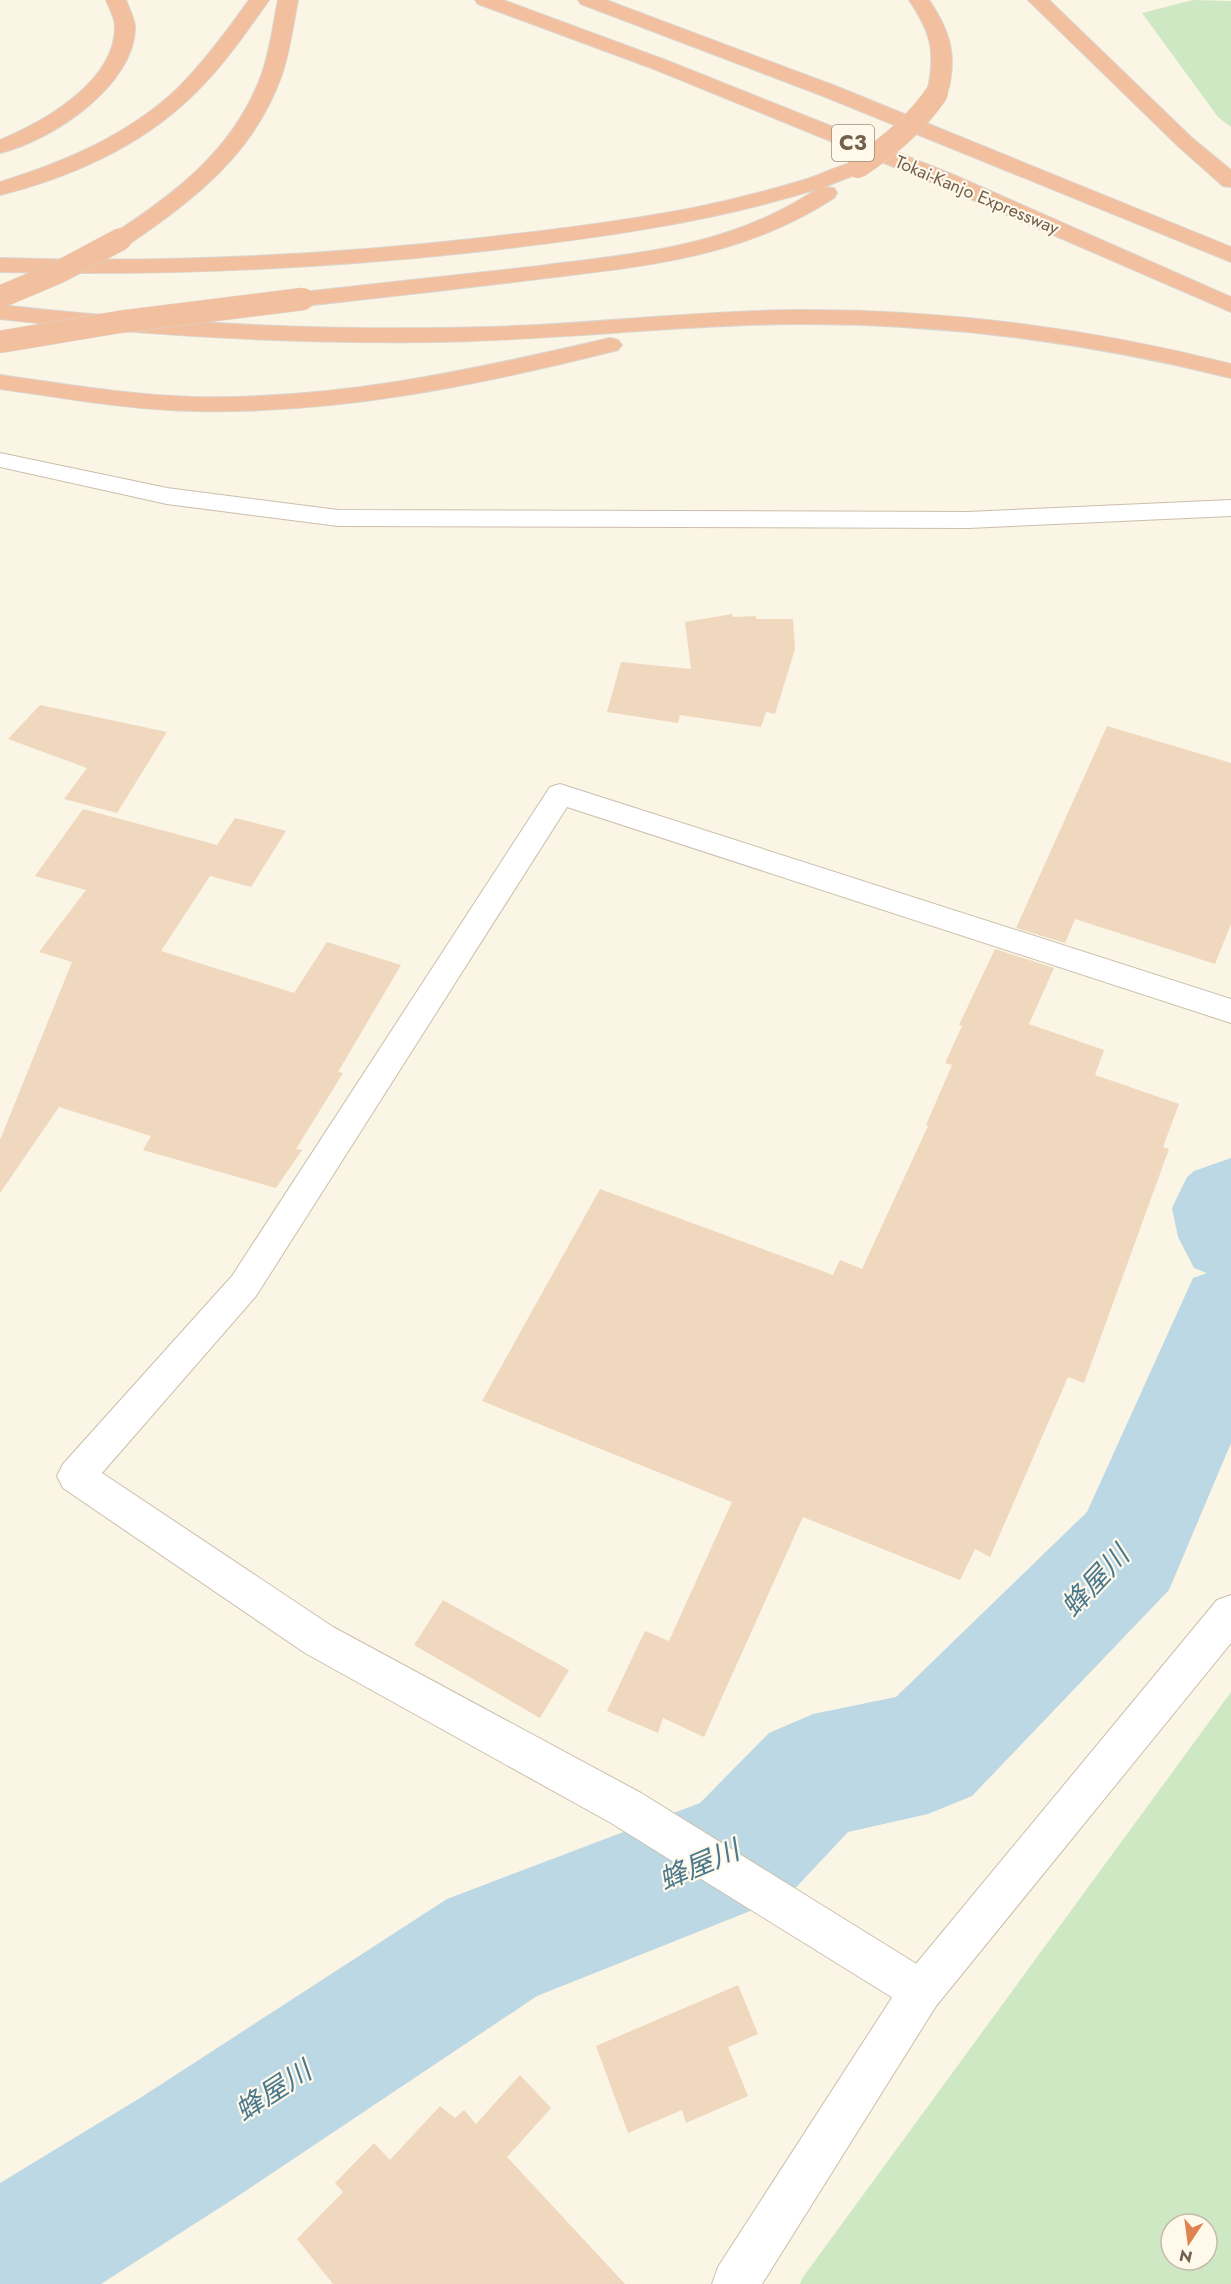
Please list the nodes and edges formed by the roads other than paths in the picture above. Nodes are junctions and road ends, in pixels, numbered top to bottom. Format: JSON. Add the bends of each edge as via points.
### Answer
{"nodes":[{"id":1,"x":116,"y":0,"type":"edge"},
{"id":2,"x":259,"y":0,"type":"edge"},
{"id":3,"x":288,"y":0,"type":"edge"},
{"id":4,"x":485,"y":0,"type":"edge"},
{"id":5,"x":588,"y":0,"type":"edge"},
{"id":6,"x":919,"y":0,"type":"edge"},
{"id":7,"x":1038,"y":0,"type":"edge"},
{"id":8,"x":0,"y":147,"type":"edge"},
{"id":9,"x":858,"y":167,"type":"junction"},
{"id":10,"x":1231,"y":181,"type":"edge"},
{"id":11,"x":0,"y":189,"type":"edge"},
{"id":12,"x":1231,"y":255,"type":"edge"},
{"id":13,"x":0,"y":265,"type":"edge"},
{"id":14,"x":0,"y":297,"type":"edge"},
{"id":15,"x":1224,"y":301,"type":"edge"},
{"id":16,"x":0,"y":312,"type":"edge"},
{"id":17,"x":739,"y":319,"type":"junction"},
{"id":18,"x":0,"y":342,"type":"edge"},
{"id":19,"x":1231,"y":372,"type":"edge"},
{"id":20,"x":0,"y":382,"type":"edge"},
{"id":21,"x":0,"y":460,"type":"edge"},
{"id":22,"x":1231,"y":508,"type":"edge"},
{"id":23,"x":1231,"y":1011,"type":"edge"},
{"id":24,"x":1231,"y":1613,"type":"edge"},
{"id":25,"x":921,"y":1991,"type":"junction"},
{"id":26,"x":735,"y":2284,"type":"edge"}],
"edges":[{"from":1,"to":8,"type":"highway","via":[[125,28],[121,52],[105,77],[81,103],[50,125]]},
{"from":2,"to":11,"type":"highway","via":[[207,67],[158,116],[88,159]]},
{"from":3,"to":14,"type":"highway","bridge":true,"via":[[281,40],[257,110],[238,142],[207,177],[121,239]]},
{"from":4,"to":15,"type":"highway","name":"Tokai-Kanjo Expressway","number":"C3","via":[[661,65],[946,180]]},
{"from":5,"to":12,"type":"highway","name":"Tokai-Kanjo Expressway","number":"C3","via":[[721,48]]},
{"from":6,"to":9,"type":"highway","bridge":true,"via":[[942,40],[944,66],[938,93],[906,133]]},
{"from":7,"to":10,"type":"highway"},
{"from":9,"to":13,"type":"highway","via":[[814,185],[706,212],[482,244],[269,262]]},
{"from":9,"to":18,"type":"highway","bridge":true,"via":[[786,218],[695,248],[616,263],[119,322]]},
{"from":16,"to":17,"type":"highway","via":[[182,330],[382,336],[577,331]]},
{"from":17,"to":19,"type":"highway","via":[[825,317],[1019,329]]},
{"from":17,"to":20,"type":"highway","via":[[450,382],[330,398],[219,404],[146,400]]},
{"from":21,"to":22,"type":"street","via":[[167,496],[339,518],[968,520]]},
{"from":23,"to":25,"type":"street","via":[[560,794],[244,1286],[76,1476],[319,1640],[626,1808]]},
{"from":24,"to":25,"type":"street"},
{"from":25,"to":26,"type":"street"}]}
